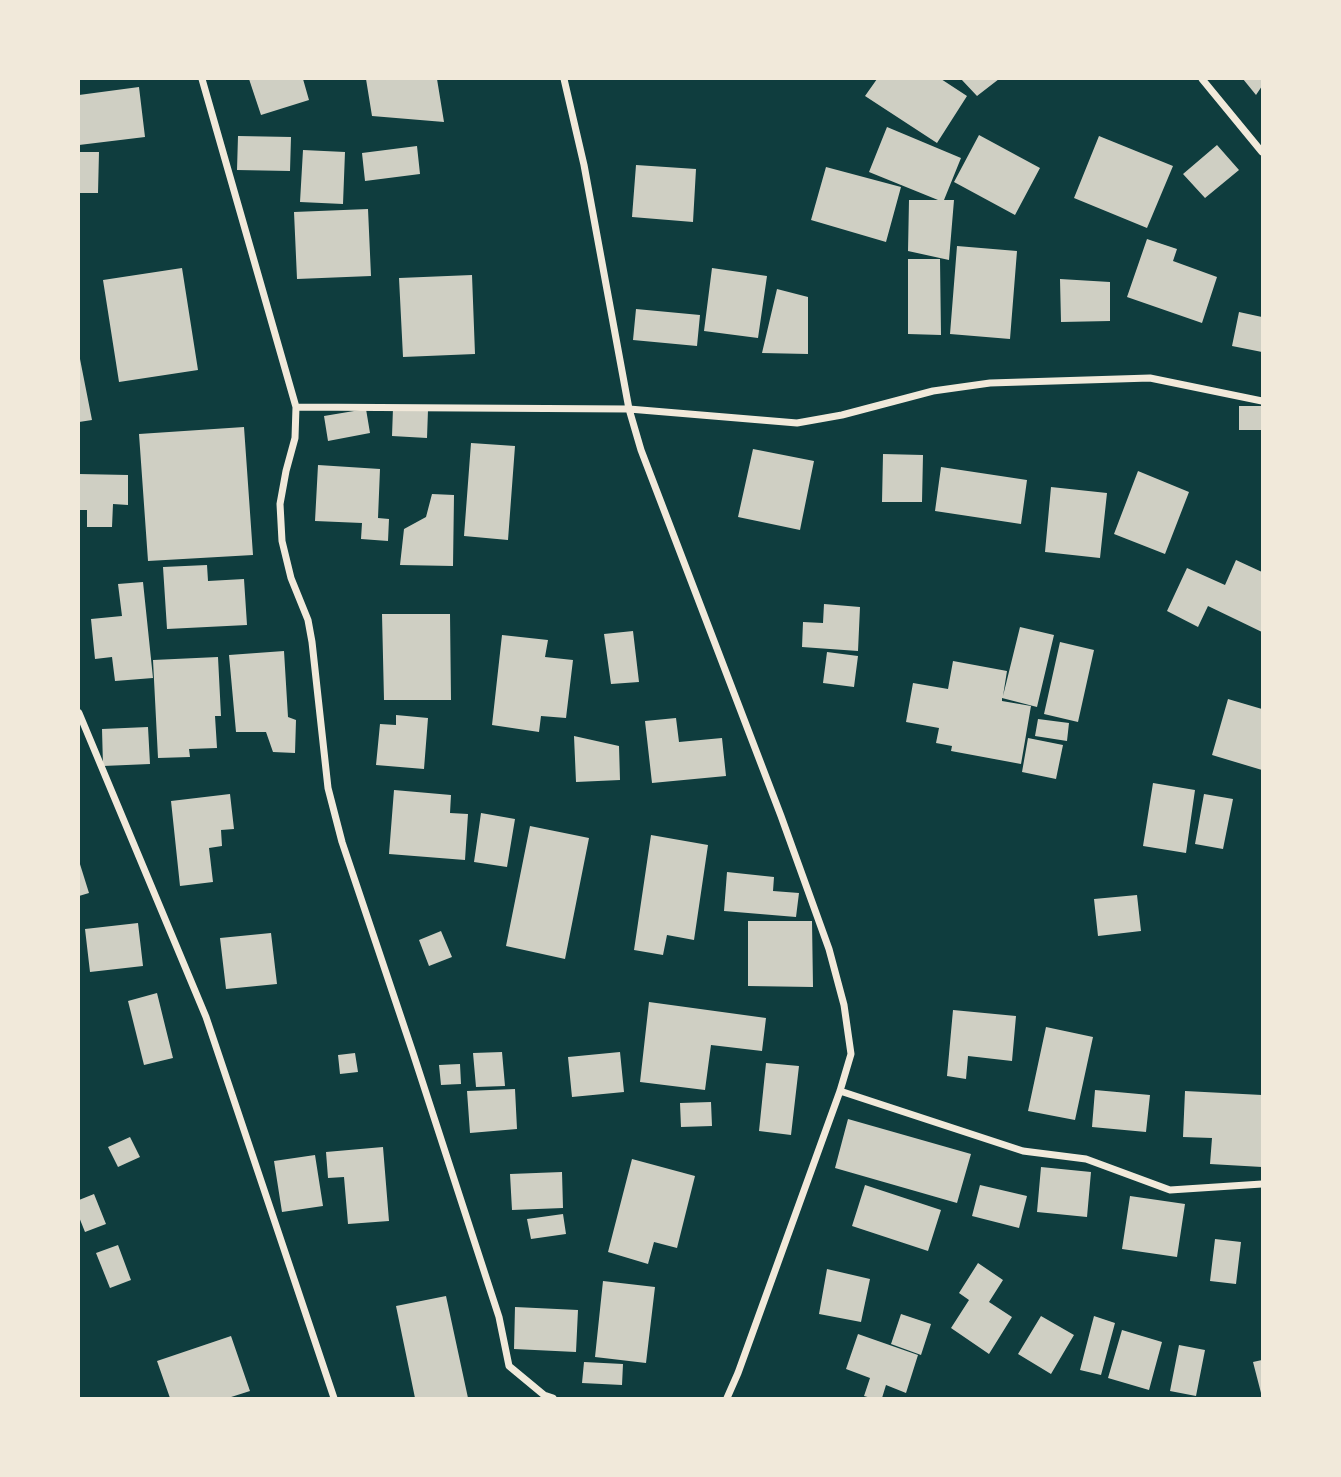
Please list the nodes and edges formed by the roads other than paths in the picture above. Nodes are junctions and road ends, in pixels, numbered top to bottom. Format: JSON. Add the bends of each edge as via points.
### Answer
{"nodes":[{"id":1,"x":202,"y":79,"type":"edge"},
{"id":2,"x":564,"y":79,"type":"edge"},
{"id":3,"x":1202,"y":79,"type":"edge"},
{"id":4,"x":1262,"y":152,"type":"edge"},
{"id":5,"x":1262,"y":401,"type":"edge"},
{"id":6,"x":296,"y":407,"type":"junction"},
{"id":7,"x":629,"y":409,"type":"junction"},
{"id":8,"x":79,"y":713,"type":"edge"},
{"id":9,"x":840,"y":1091,"type":"junction"},
{"id":10,"x":1262,"y":1184,"type":"edge"},
{"id":11,"x":334,"y":1398,"type":"edge"},
{"id":12,"x":553,"y":1398,"type":"edge"},
{"id":13,"x":727,"y":1398,"type":"edge"}],
"edges":[{"from":1,"to":6,"type":"street"},
{"from":2,"to":7,"type":"street"},
{"from":3,"to":4,"type":"street"},
{"from":5,"to":7,"type":"street","via":[[1150,378],[990,383],[933,391],[797,423]]},
{"from":6,"to":7,"type":"street"},
{"from":6,"to":12,"type":"street","via":[[295,438],[280,504],[282,541],[308,620],[328,788],[342,842],[495,1306],[509,1366]]},
{"from":7,"to":9,"type":"street","via":[[645,463],[829,949],[851,1054]]},
{"from":8,"to":11,"type":"street","via":[[206,1017]]},
{"from":9,"to":10,"type":"street","via":[[1023,1151],[1086,1159],[1170,1190]]},
{"from":9,"to":13,"type":"street"}]}
